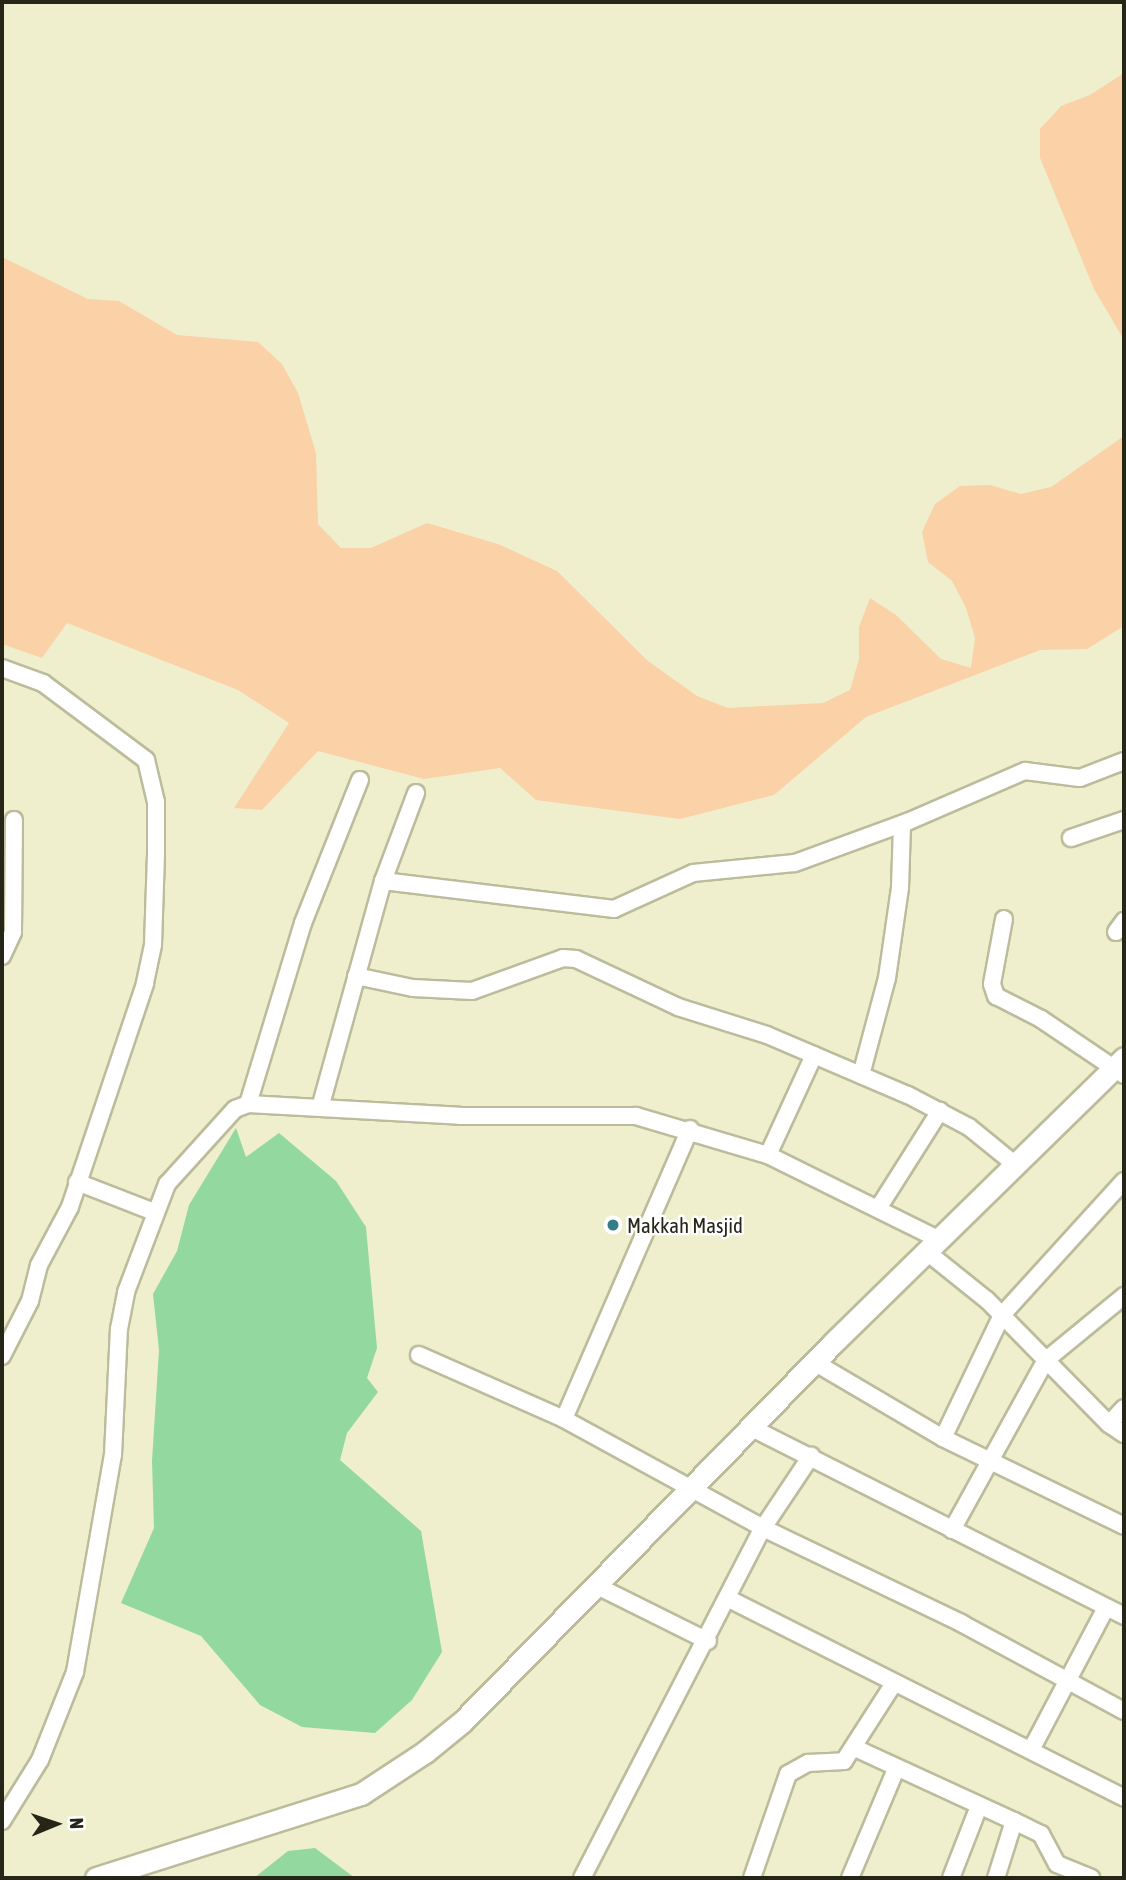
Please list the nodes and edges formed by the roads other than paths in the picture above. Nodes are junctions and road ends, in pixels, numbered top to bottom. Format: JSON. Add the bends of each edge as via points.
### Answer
{"nodes":[{"id":1,"x":2,"y":668,"type":"edge"},
{"id":2,"x":1124,"y":761,"type":"edge"},
{"id":3,"x":360,"y":780,"type":"dead end"},
{"id":4,"x":416,"y":793,"type":"dead end"},
{"id":5,"x":14,"y":820,"type":"dead end"},
{"id":6,"x":1124,"y":820,"type":"edge"},
{"id":7,"x":902,"y":824,"type":"junction"},
{"id":8,"x":1071,"y":838,"type":"dead end"},
{"id":9,"x":383,"y":881,"type":"junction"},
{"id":10,"x":1004,"y":919,"type":"dead end"},
{"id":11,"x":2,"y":956,"type":"edge"},
{"id":12,"x":356,"y":976,"type":"junction"},
{"id":13,"x":814,"y":1055,"type":"junction"},
{"id":14,"x":1121,"y":1067,"type":"edge"},
{"id":15,"x":862,"y":1075,"type":"junction"},
{"id":16,"x":248,"y":1104,"type":"junction"},
{"id":17,"x":320,"y":1108,"type":"junction"},
{"id":18,"x":940,"y":1111,"type":"junction"},
{"id":19,"x":690,"y":1129,"type":"junction"},
{"id":20,"x":768,"y":1155,"type":"junction"},
{"id":21,"x":1017,"y":1166,"type":"junction"},
{"id":22,"x":1124,"y":1181,"type":"edge"},
{"id":23,"x":77,"y":1182,"type":"junction"},
{"id":24,"x":879,"y":1208,"type":"junction"},
{"id":25,"x":154,"y":1212,"type":"junction"},
{"id":26,"x":934,"y":1246,"type":"junction"},
{"id":27,"x":1124,"y":1296,"type":"edge"},
{"id":28,"x":1002,"y":1314,"type":"junction"},
{"id":29,"x":419,"y":1355,"type":"dead end"},
{"id":30,"x":2,"y":1356,"type":"edge"},
{"id":31,"x":1046,"y":1360,"type":"junction"},
{"id":32,"x":814,"y":1362,"type":"junction"},
{"id":33,"x":1124,"y":1408,"type":"edge"},
{"id":34,"x":564,"y":1419,"type":"junction"},
{"id":35,"x":1109,"y":1424,"type":"junction"},
{"id":36,"x":750,"y":1427,"type":"junction"},
{"id":37,"x":1124,"y":1434,"type":"edge"},
{"id":38,"x":943,"y":1438,"type":"junction"},
{"id":39,"x":811,"y":1456,"type":"junction"},
{"id":40,"x":986,"y":1461,"type":"junction"},
{"id":41,"x":688,"y":1489,"type":"junction"},
{"id":42,"x":1124,"y":1526,"type":"edge"},
{"id":43,"x":763,"y":1528,"type":"junction"},
{"id":44,"x":952,"y":1530,"type":"junction"},
{"id":45,"x":595,"y":1585,"type":"junction"},
{"id":46,"x":729,"y":1599,"type":"junction"},
{"id":47,"x":1106,"y":1608,"type":"junction"},
{"id":48,"x":1124,"y":1616,"type":"edge"},
{"id":49,"x":708,"y":1641,"type":"junction"},
{"id":50,"x":1066,"y":1680,"type":"junction"},
{"id":51,"x":894,"y":1683,"type":"junction"},
{"id":52,"x":1124,"y":1711,"type":"edge"},
{"id":53,"x":855,"y":1748,"type":"junction"},
{"id":54,"x":1031,"y":1751,"type":"junction"},
{"id":55,"x":896,"y":1769,"type":"junction"},
{"id":56,"x":1124,"y":1798,"type":"edge"},
{"id":57,"x":979,"y":1805,"type":"junction"},
{"id":58,"x":2,"y":1821,"type":"edge"},
{"id":59,"x":1014,"y":1821,"type":"junction"},
{"id":60,"x":1084,"y":1877,"type":"edge"},
{"id":61,"x":96,"y":1878,"type":"edge"},
{"id":62,"x":582,"y":1878,"type":"edge"},
{"id":63,"x":752,"y":1878,"type":"edge"},
{"id":64,"x":850,"y":1878,"type":"edge"},
{"id":65,"x":951,"y":1878,"type":"edge"},
{"id":66,"x":996,"y":1878,"type":"edge"}],
"edges":[{"from":1,"to":23,"type":"street","via":[[43,682],[134,747],[146,760],[152,779],[156,854],[150,967],[112,1093]]},
{"from":2,"to":7,"type":"street","via":[[1080,778],[1025,771]]},
{"from":3,"to":16,"type":"street","via":[[303,923]]},
{"from":4,"to":9,"type":"street"},
{"from":5,"to":11,"type":"street","via":[[13,932]]},
{"from":6,"to":8,"type":"street"},
{"from":7,"to":9,"type":"street","via":[[795,863],[693,873],[614,909]]},
{"from":7,"to":15,"type":"street","via":[[900,888],[887,978]]},
{"from":9,"to":12,"type":"street"},
{"from":10,"to":14,"type":"street","via":[[992,984],[996,996]]},
{"from":12,"to":13,"type":"street","via":[[413,988],[472,991],[563,958],[576,959],[678,1007]]},
{"from":12,"to":17,"type":"street"},
{"from":13,"to":15,"type":"street"},
{"from":13,"to":20,"type":"street"},
{"from":14,"to":21,"type":"street"},
{"from":15,"to":18,"type":"street"},
{"from":16,"to":17,"type":"street"},
{"from":16,"to":25,"type":"street","via":[[222,1119],[167,1185]]},
{"from":17,"to":19,"type":"street","via":[[460,1116],[636,1116]]},
{"from":18,"to":21,"type":"street","via":[[970,1127]]},
{"from":18,"to":24,"type":"street"},
{"from":19,"to":20,"type":"street"},
{"from":19,"to":34,"type":"street"},
{"from":20,"to":24,"type":"street"},
{"from":21,"to":26,"type":"street"},
{"from":22,"to":28,"type":"street"},
{"from":23,"to":25,"type":"street"},
{"from":23,"to":30,"type":"street","via":[[70,1207],[39,1265],[30,1301]]},
{"from":24,"to":26,"type":"street"},
{"from":25,"to":58,"type":"street","via":[[119,1329],[113,1455],[75,1672],[40,1760]]},
{"from":26,"to":28,"type":"street"},
{"from":26,"to":32,"type":"street"},
{"from":27,"to":31,"type":"street"},
{"from":28,"to":31,"type":"street"},
{"from":28,"to":38,"type":"street"},
{"from":29,"to":34,"type":"street"},
{"from":31,"to":35,"type":"street"},
{"from":31,"to":40,"type":"street"},
{"from":32,"to":36,"type":"street"},
{"from":32,"to":38,"type":"street"},
{"from":33,"to":35,"type":"street"},
{"from":34,"to":41,"type":"street"},
{"from":35,"to":37,"type":"street"},
{"from":36,"to":39,"type":"street"},
{"from":36,"to":41,"type":"street"},
{"from":38,"to":40,"type":"street"},
{"from":39,"to":43,"type":"street"},
{"from":39,"to":44,"type":"street"},
{"from":40,"to":42,"type":"street"},
{"from":40,"to":44,"type":"street"},
{"from":41,"to":43,"type":"street"},
{"from":41,"to":45,"type":"street"},
{"from":43,"to":46,"type":"street"},
{"from":43,"to":50,"type":"street","via":[[961,1623]]},
{"from":44,"to":47,"type":"street"},
{"from":45,"to":49,"type":"street"},
{"from":45,"to":61,"type":"street","via":[[463,1721],[390,1779],[314,1810]]},
{"from":46,"to":49,"type":"street"},
{"from":46,"to":51,"type":"street"},
{"from":47,"to":48,"type":"street"},
{"from":47,"to":50,"type":"street"},
{"from":49,"to":62,"type":"street"},
{"from":50,"to":52,"type":"street"},
{"from":50,"to":54,"type":"street"},
{"from":51,"to":53,"type":"street"},
{"from":51,"to":54,"type":"street"},
{"from":53,"to":55,"type":"street"},
{"from":53,"to":63,"type":"street","via":[[845,1761],[808,1763],[788,1774]]},
{"from":54,"to":56,"type":"street"},
{"from":55,"to":57,"type":"street"},
{"from":55,"to":64,"type":"street"},
{"from":57,"to":59,"type":"street"},
{"from":57,"to":65,"type":"street"},
{"from":59,"to":60,"type":"street","via":[[1041,1834],[1052,1859]]},
{"from":59,"to":66,"type":"street"}]}
